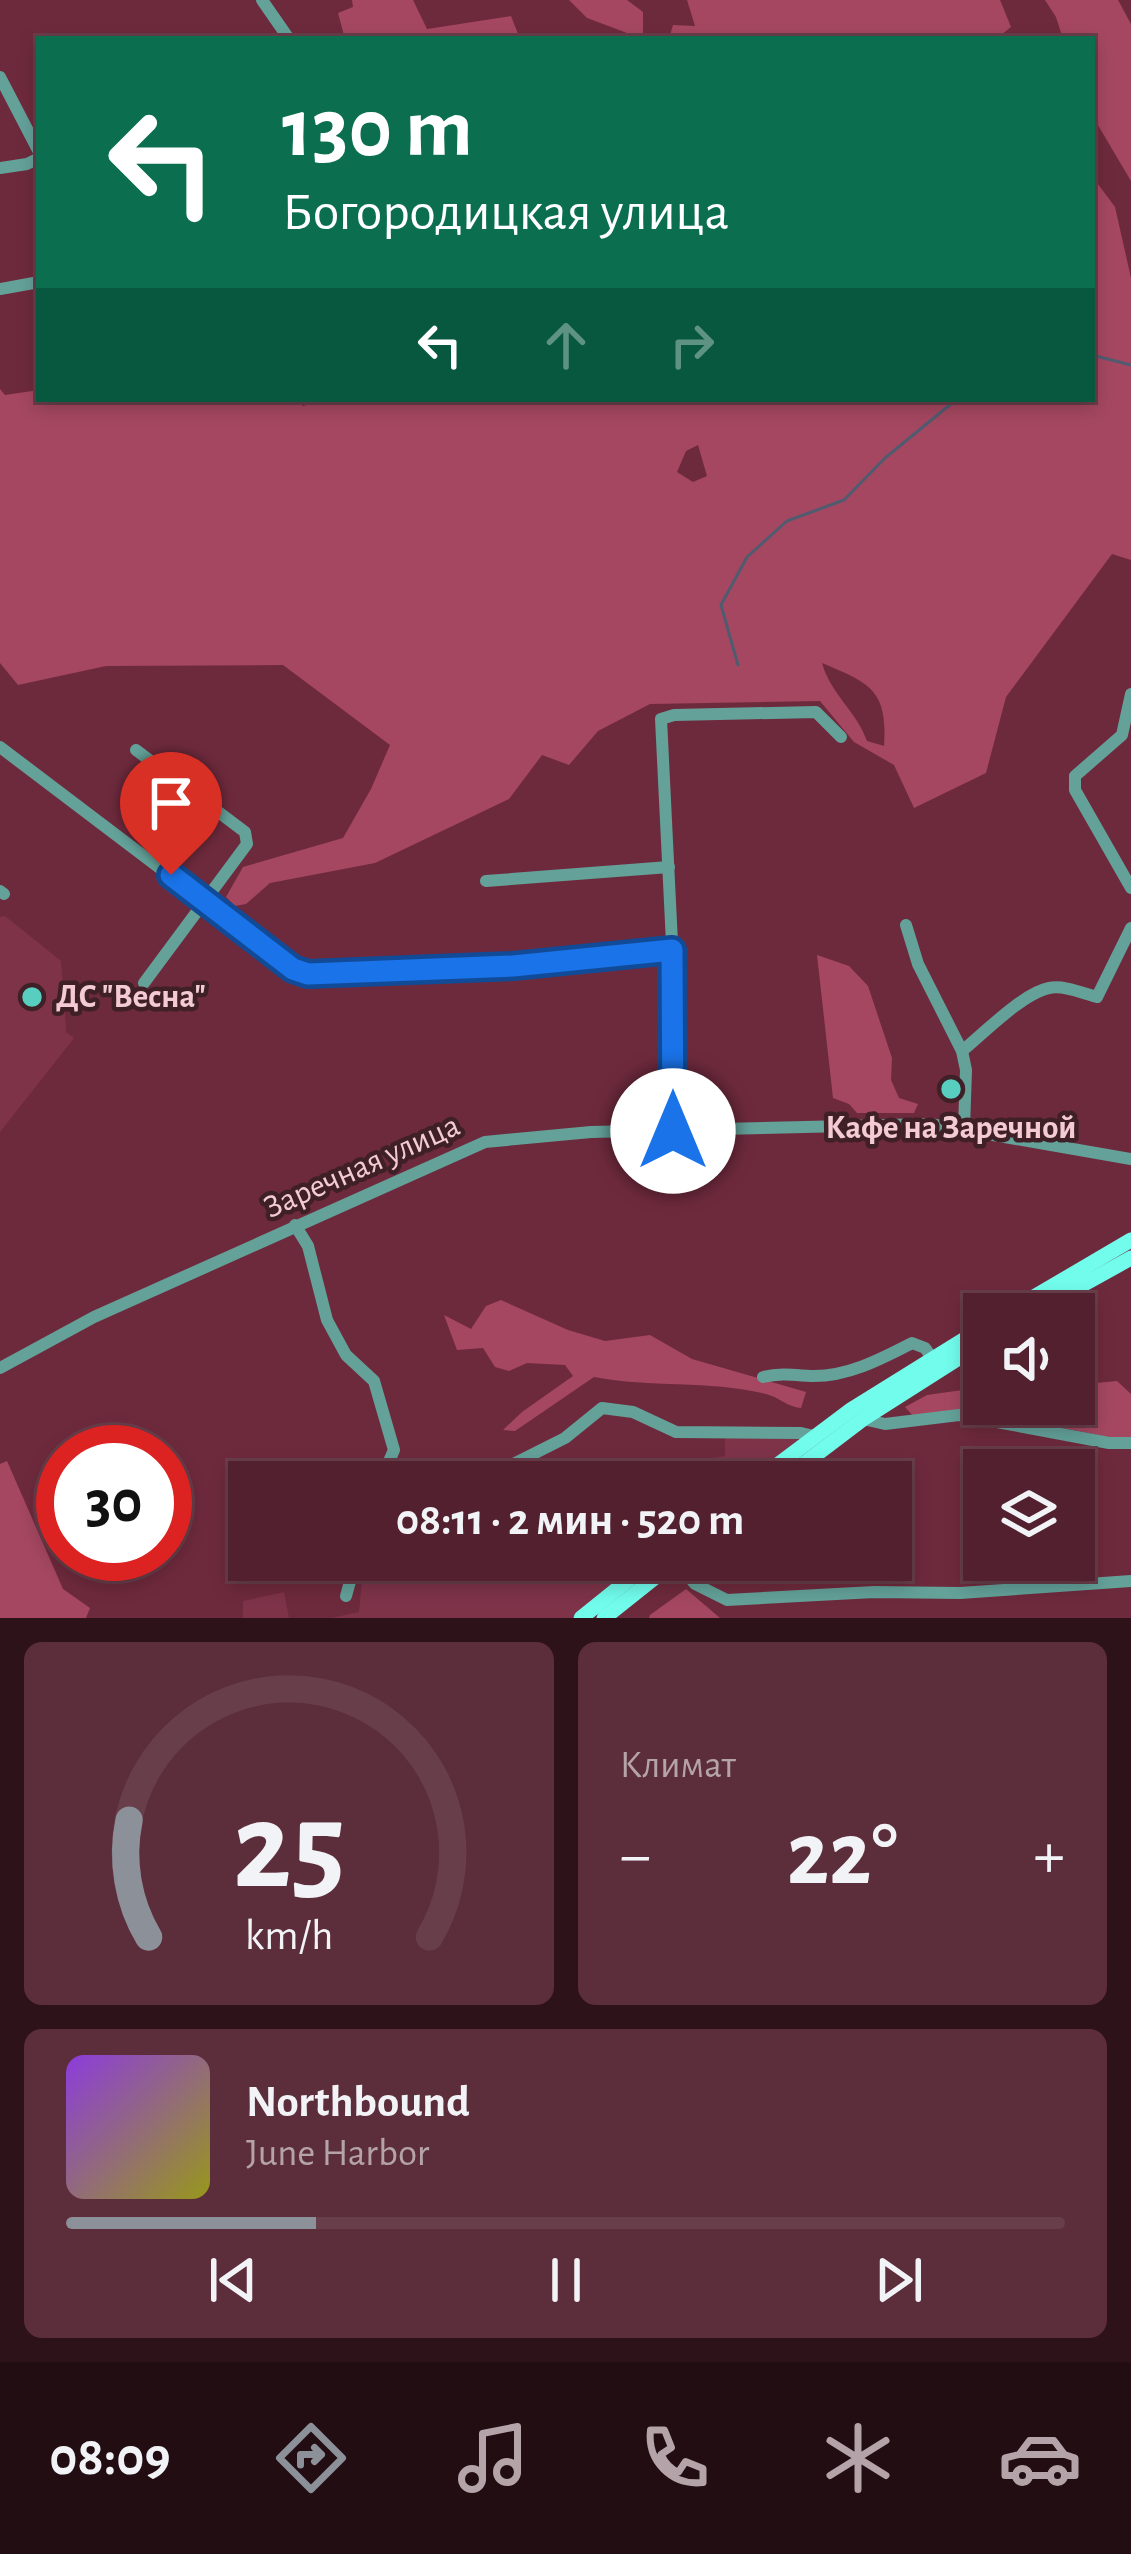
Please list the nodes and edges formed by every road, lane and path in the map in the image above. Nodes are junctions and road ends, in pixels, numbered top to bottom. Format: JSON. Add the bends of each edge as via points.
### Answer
{"nodes":[{"id":1,"x":262,"y":0,"type":"edge"},
{"id":2,"x":287,"y":36,"type":"edge"},
{"id":3,"x":0,"y":77,"type":"edge"},
{"id":4,"x":36,"y":149,"type":"edge"},
{"id":5,"x":36,"y":157,"type":"edge"},
{"id":6,"x":0,"y":168,"type":"edge"},
{"id":7,"x":36,"y":283,"type":"edge"},
{"id":8,"x":0,"y":289,"type":"edge"},
{"id":9,"x":1131,"y":694,"type":"edge"},
{"id":10,"x":841,"y":736,"type":"dead end"},
{"id":11,"x":0,"y":748,"type":"edge"},
{"id":12,"x":136,"y":750,"type":"dead end"},
{"id":13,"x":669,"y":867,"type":"junction"},
{"id":14,"x":486,"y":881,"type":"dead end"},
{"id":15,"x":1131,"y":888,"type":"edge"},
{"id":16,"x":205,"y":901,"type":"junction"},
{"id":17,"x":906,"y":925,"type":"dead end"},
{"id":18,"x":1131,"y":928,"type":"edge"},
{"id":19,"x":672,"y":950,"type":"junction"},
{"id":20,"x":144,"y":983,"type":"dead end"},
{"id":21,"x":962,"y":1051,"type":"junction"},
{"id":22,"x":964,"y":1128,"type":"junction"},
{"id":23,"x":673,"y":1131,"type":"junction"},
{"id":24,"x":1131,"y":1160,"type":"edge"},
{"id":25,"x":295,"y":1225,"type":"junction"},
{"id":26,"x":1131,"y":1240,"type":"edge"},
{"id":27,"x":1131,"y":1258,"type":"edge"},
{"id":28,"x":1041,"y":1293,"type":"edge"},
{"id":29,"x":1068,"y":1293,"type":"edge"},
{"id":30,"x":963,"y":1340,"type":"edge"},
{"id":31,"x":963,"y":1355,"type":"edge"},
{"id":32,"x":933,"y":1359,"type":"junction"},
{"id":33,"x":0,"y":1368,"type":"edge"},
{"id":34,"x":763,"y":1377,"type":"dead end"},
{"id":35,"x":862,"y":1419,"type":"junction"},
{"id":36,"x":814,"y":1436,"type":"junction"},
{"id":37,"x":1131,"y":1443,"type":"edge"},
{"id":38,"x":389,"y":1461,"type":"edge"},
{"id":39,"x":520,"y":1461,"type":"edge"},
{"id":40,"x":781,"y":1461,"type":"edge"},
{"id":41,"x":807,"y":1461,"type":"edge"},
{"id":42,"x":351,"y":1581,"type":"edge"},
{"id":43,"x":626,"y":1581,"type":"edge"},
{"id":44,"x":650,"y":1581,"type":"edge"},
{"id":45,"x":693,"y":1581,"type":"edge"},
{"id":46,"x":1131,"y":1581,"type":"edge"},
{"id":47,"x":346,"y":1596,"type":"dead end"},
{"id":48,"x":580,"y":1618,"type":"edge"},
{"id":49,"x":604,"y":1618,"type":"edge"}],
"edges":[{"from":1,"to":2,"type":"street"},
{"from":3,"to":4,"type":"street"},
{"from":5,"to":6,"type":"street"},
{"from":7,"to":8,"type":"street"},
{"from":9,"to":15,"type":"street","via":[[1122,735],[1075,776],[1075,790]]},
{"from":10,"to":13,"type":"street","via":[[816,712],[661,719]]},
{"from":11,"to":16,"type":"street"},
{"from":12,"to":16,"type":"street","via":[[245,832],[247,844]]},
{"from":13,"to":14,"type":"street"},
{"from":13,"to":19,"type":"street"},
{"from":16,"to":19,"type":"street","via":[[308,974]]},
{"from":16,"to":20,"type":"street"},
{"from":17,"to":21,"type":"street"},
{"from":18,"to":21,"type":"street","via":[[1097,997],[1046,988]]},
{"from":19,"to":23,"type":"street"},
{"from":21,"to":22,"type":"street"},
{"from":22,"to":23,"type":"street","name":"Заречная улица"},
{"from":22,"to":24,"type":"street","name":"Заречная улица"},
{"from":23,"to":25,"type":"street","name":"Заречная улица","via":[[485,1142]]},
{"from":25,"to":33,"type":"street","name":"Заречная улица"},
{"from":25,"to":38,"type":"street","via":[[327,1320],[346,1355],[374,1381],[394,1450]]},
{"from":26,"to":28,"type":"main road"},
{"from":27,"to":29,"type":"main road"},
{"from":30,"to":32,"type":"main road"},
{"from":31,"to":35,"type":"main road"},
{"from":32,"to":34,"type":"street","via":[[912,1343],[869,1365]]},
{"from":32,"to":36,"type":"main road"},
{"from":35,"to":37,"type":"street","via":[[958,1415]]},
{"from":35,"to":41,"type":"main road"},
{"from":36,"to":39,"type":"street","via":[[676,1432],[602,1408]]},
{"from":36,"to":40,"type":"main road"},
{"from":42,"to":47,"type":"street"},
{"from":43,"to":48,"type":"main road"},
{"from":44,"to":49,"type":"main road"},
{"from":45,"to":46,"type":"street","via":[[728,1600]]}]}
